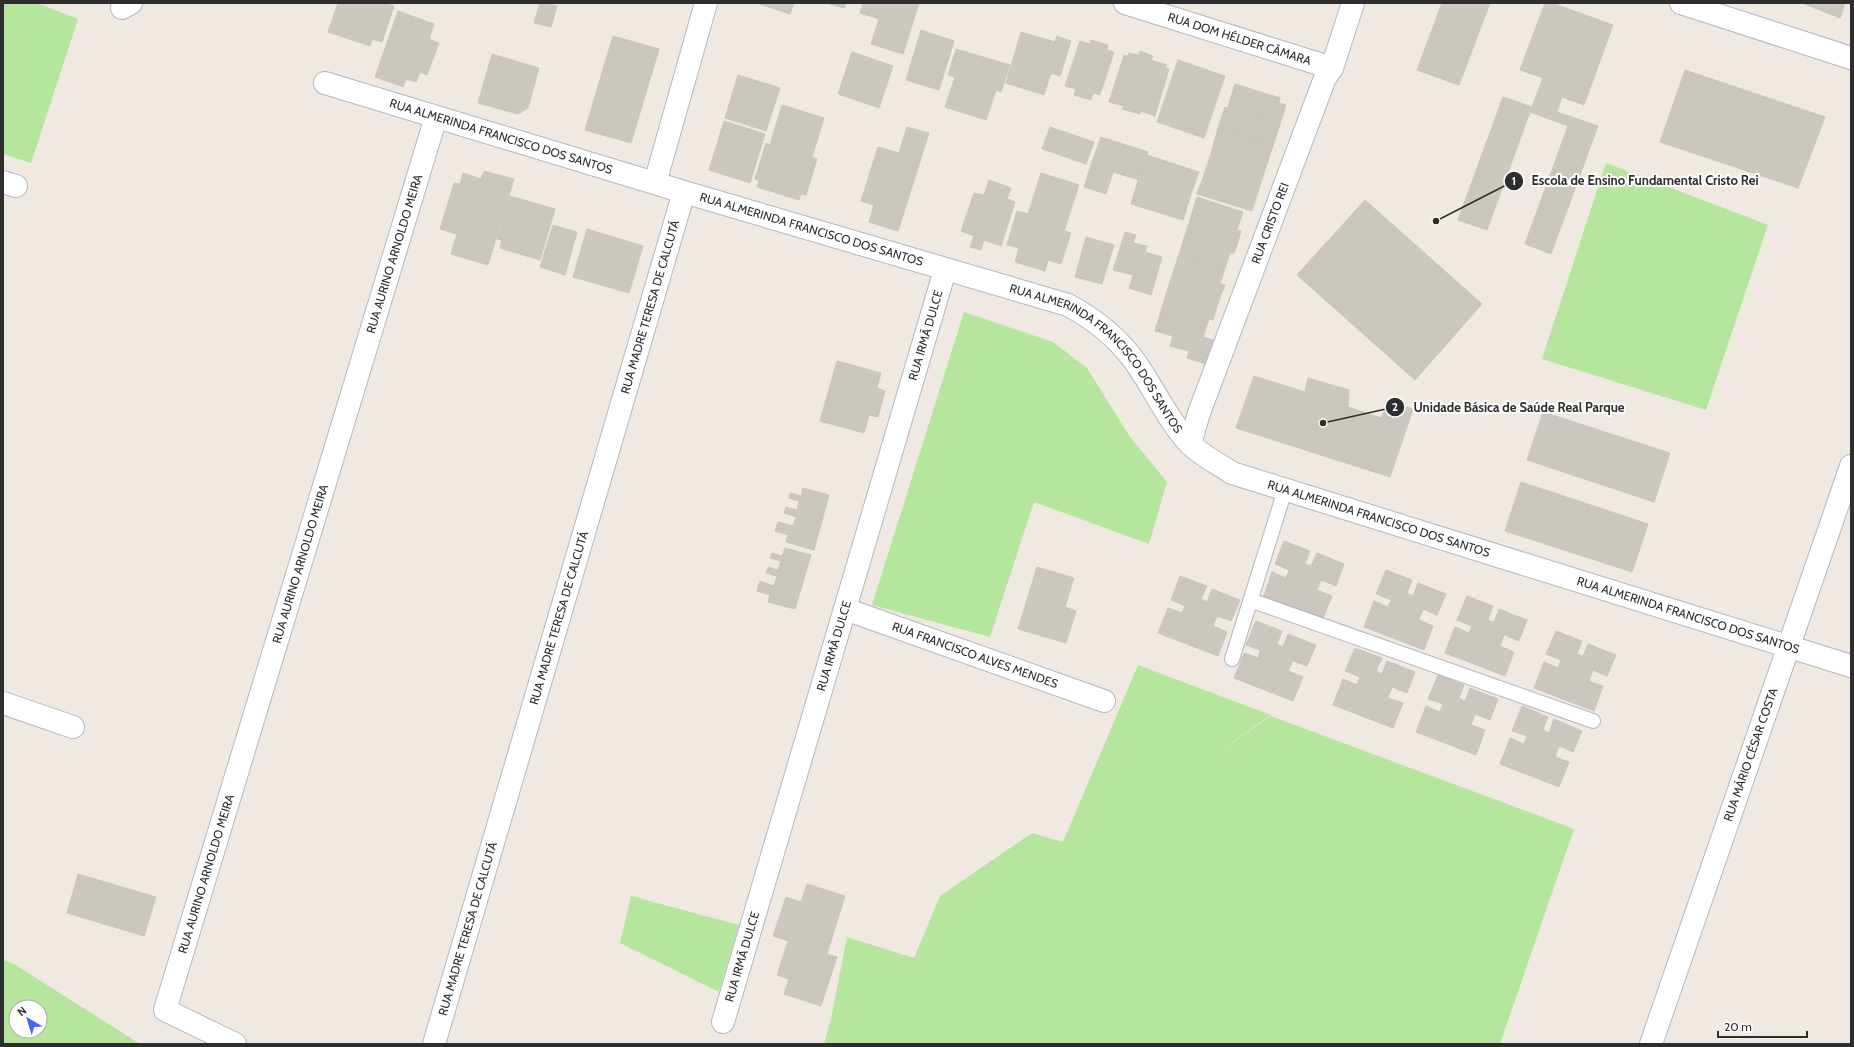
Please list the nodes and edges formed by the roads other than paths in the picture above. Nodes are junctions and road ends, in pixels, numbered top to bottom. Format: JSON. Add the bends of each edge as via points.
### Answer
{"nodes":[{"id":1,"x":706,"y":3,"type":"edge"},
{"id":2,"x":1125,"y":3,"type":"edge"},
{"id":3,"x":1353,"y":3,"type":"edge"},
{"id":4,"x":1681,"y":3,"type":"edge"},
{"id":5,"x":1851,"y":58,"type":"edge"},
{"id":6,"x":1332,"y":68,"type":"junction"},
{"id":7,"x":325,"y":84,"type":"dead end"},
{"id":8,"x":436,"y":117,"type":"junction"},
{"id":9,"x":655,"y":183,"type":"junction"},
{"id":10,"x":684,"y":192,"type":"junction"},
{"id":11,"x":945,"y":270,"type":"junction"},
{"id":12,"x":1190,"y":444,"type":"junction"},
{"id":13,"x":1851,"y":466,"type":"edge"},
{"id":14,"x":1285,"y":490,"type":"junction"},
{"id":15,"x":1250,"y":600,"type":"junction"},
{"id":16,"x":845,"y":608,"type":"junction"},
{"id":17,"x":1789,"y":647,"type":"junction"},
{"id":18,"x":1232,"y":659,"type":"dead end"},
{"id":19,"x":1851,"y":666,"type":"edge"},
{"id":20,"x":1104,"y":701,"type":"dead end"},
{"id":21,"x":3,"y":703,"type":"edge"},
{"id":22,"x":1593,"y":721,"type":"dead end"},
{"id":23,"x":73,"y":727,"type":"dead end"},
{"id":24,"x":722,"y":1022,"type":"dead end"},
{"id":25,"x":235,"y":1044,"type":"edge"},
{"id":26,"x":434,"y":1044,"type":"edge"},
{"id":27,"x":1651,"y":1044,"type":"edge"}],
"edges":[{"from":1,"to":9,"type":"street"},
{"from":2,"to":6,"type":"street","name":"RUA DOM HÉLDER CÂMARA"},
{"from":3,"to":6,"type":"street","name":"RUA CRISTO REI"},
{"from":4,"to":5,"type":"street"},
{"from":6,"to":12,"type":"street","name":"RUA CRISTO REI","via":[[1325,78],[1199,413]]},
{"from":7,"to":8,"type":"street","name":"RUA ALMERINDA FRANCISCO DOS SANTOS"},
{"from":8,"to":9,"type":"street","name":"RUA ALMERINDA FRANCISCO DOS SANTOS"},
{"from":8,"to":25,"type":"street","name":"RUA AURINO ARNOLDO MEIRA","via":[[165,1010]]},
{"from":9,"to":10,"type":"street","name":"RUA ALMERINDA FRANCISCO DOS SANTOS"},
{"from":10,"to":11,"type":"street","name":"RUA ALMERINDA FRANCISCO DOS SANTOS"},
{"from":10,"to":26,"type":"street","name":"RUA MADRE TERESA DE CALCUTÁ"},
{"from":11,"to":12,"type":"street","name":"RUA ALMERINDA FRANCISCO DOS SANTOS","via":[[1068,305],[1089,316],[1112,334],[1133,360],[1162,407]]},
{"from":11,"to":16,"type":"street","name":"RUA IRMÃ DULCE"},
{"from":12,"to":14,"type":"street","name":"RUA ALMERINDA FRANCISCO DOS SANTOS","via":[[1232,473]]},
{"from":13,"to":17,"type":"street","name":"RUA MÁRIO CÉSAR COSTA"},
{"from":14,"to":15,"type":"lane"},
{"from":14,"to":17,"type":"street","name":"RUA ALMERINDA FRANCISCO DOS SANTOS"},
{"from":15,"to":18,"type":"lane"},
{"from":15,"to":22,"type":"lane"},
{"from":16,"to":20,"type":"street","name":"RUA FRANCISCO ALVES MENDES"},
{"from":16,"to":24,"type":"street","name":"RUA IRMÃ DULCE"},
{"from":17,"to":19,"type":"street","name":"RUA ALMERINDA FRANCISCO DOS SANTOS"},
{"from":17,"to":27,"type":"street","name":"RUA MÁRIO CÉSAR COSTA"},
{"from":21,"to":23,"type":"street"}]}
